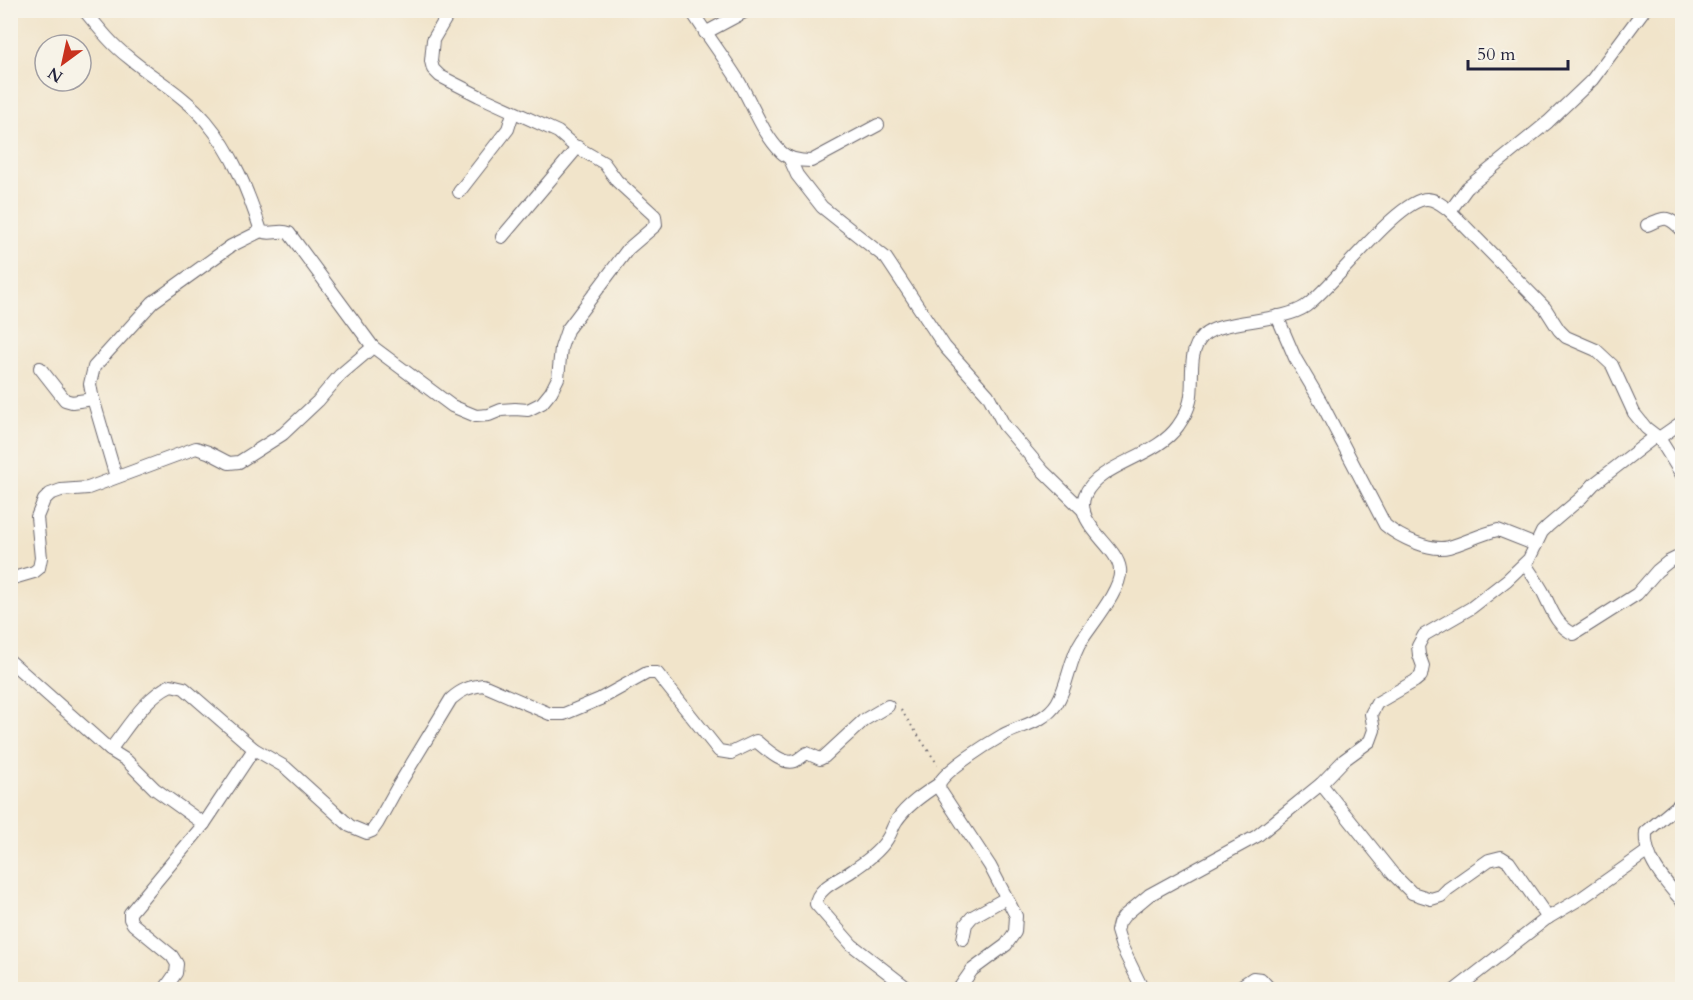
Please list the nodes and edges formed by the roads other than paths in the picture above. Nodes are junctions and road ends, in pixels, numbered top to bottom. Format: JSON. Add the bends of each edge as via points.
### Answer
{"nodes":[{"id":1,"x":84,"y":10,"type":"edge"},
{"id":2,"x":446,"y":10,"type":"edge"},
{"id":3,"x":691,"y":10,"type":"edge"},
{"id":4,"x":748,"y":10,"type":"edge"},
{"id":5,"x":1644,"y":10,"type":"edge"},
{"id":6,"x":705,"y":33,"type":"junction"},
{"id":7,"x":513,"y":113,"type":"junction"},
{"id":8,"x":878,"y":125,"type":"dead end"},
{"id":9,"x":578,"y":147,"type":"junction"},
{"id":10,"x":789,"y":157,"type":"junction"},
{"id":11,"x":459,"y":192,"type":"dead end"},
{"id":12,"x":1450,"y":211,"type":"junction"},
{"id":13,"x":1647,"y":225,"type":"dead end"},
{"id":14,"x":1683,"y":230,"type":"edge"},
{"id":15,"x":261,"y":231,"type":"junction"},
{"id":16,"x":502,"y":237,"type":"dead end"},
{"id":17,"x":1276,"y":316,"type":"junction"},
{"id":18,"x":373,"y":347,"type":"junction"},
{"id":19,"x":40,"y":368,"type":"dead end"},
{"id":20,"x":93,"y":399,"type":"junction"},
{"id":21,"x":1683,"y":422,"type":"edge"},
{"id":22,"x":1658,"y":437,"type":"junction"},
{"id":23,"x":1683,"y":475,"type":"edge"},
{"id":24,"x":116,"y":477,"type":"junction"},
{"id":25,"x":1084,"y":511,"type":"junction"},
{"id":26,"x":1536,"y":545,"type":"junction"},
{"id":27,"x":1683,"y":555,"type":"edge"},
{"id":28,"x":1525,"y":564,"type":"junction"},
{"id":29,"x":10,"y":579,"type":"edge"},
{"id":30,"x":10,"y":661,"type":"edge"},
{"id":31,"x":888,"y":706,"type":"road end"},
{"id":32,"x":254,"y":749,"type":"junction"},
{"id":33,"x":110,"y":750,"type":"junction"},
{"id":34,"x":942,"y":779,"type":"junction"},
{"id":35,"x":1321,"y":784,"type":"junction"},
{"id":36,"x":1683,"y":802,"type":"edge"},
{"id":37,"x":204,"y":824,"type":"junction"},
{"id":38,"x":1647,"y":851,"type":"junction"},
{"id":39,"x":1006,"y":898,"type":"junction"},
{"id":40,"x":1683,"y":901,"type":"edge"},
{"id":41,"x":1548,"y":918,"type":"junction"},
{"id":42,"x":963,"y":939,"type":"dead end"},
{"id":43,"x":960,"y":989,"type":"edge"},
{"id":44,"x":164,"y":990,"type":"edge"},
{"id":45,"x":910,"y":990,"type":"edge"},
{"id":46,"x":1143,"y":990,"type":"edge"},
{"id":47,"x":1235,"y":990,"type":"edge"},
{"id":48,"x":1271,"y":990,"type":"edge"},
{"id":49,"x":1455,"y":990,"type":"edge"}],
"edges":[{"from":1,"to":15,"type":"street","via":[[115,46],[206,121],[237,168]]},
{"from":2,"to":7,"type":"street","via":[[447,16],[433,40],[433,69]]},
{"from":3,"to":6,"type":"street"},
{"from":4,"to":6,"type":"street"},
{"from":5,"to":12,"type":"street","via":[[1592,80],[1548,122],[1467,188]]},
{"from":6,"to":10,"type":"street","via":[[767,132]]},
{"from":7,"to":9,"type":"street","via":[[541,123]]},
{"from":7,"to":11,"type":"street","via":[[508,129]]},
{"from":8,"to":10,"type":"street","via":[[811,160]]},
{"from":9,"to":16,"type":"street"},
{"from":9,"to":18,"type":"street","via":[[604,163],[655,216],[656,225],[628,249],[567,330],[558,378],[542,404],[528,410],[501,410],[476,416],[452,406]]},
{"from":10,"to":25,"type":"street","via":[[797,175],[822,207],[886,258],[945,347],[988,395],[1004,425]]},
{"from":12,"to":17,"type":"street","via":[[1437,201],[1425,199],[1410,204],[1306,306]]},
{"from":12,"to":22,"type":"street","via":[[1545,308],[1566,337],[1606,358],[1634,413]]},
{"from":13,"to":14,"type":"street","via":[[1665,218],[1672,219]]},
{"from":15,"to":18,"type":"street","via":[[289,233]]},
{"from":15,"to":20,"type":"street","via":[[231,246],[153,302],[94,367],[90,384]]},
{"from":17,"to":25,"type":"street","via":[[1204,334],[1196,345],[1190,401],[1177,428],[1153,449],[1095,481],[1085,495]]},
{"from":17,"to":26,"type":"street","via":[[1385,525],[1397,536],[1447,548],[1503,530]]},
{"from":18,"to":24,"type":"street","via":[[283,434],[239,462],[229,464],[196,448]]},
{"from":19,"to":20,"type":"street","via":[[65,400]]},
{"from":20,"to":24,"type":"street"},
{"from":21,"to":22,"type":"street"},
{"from":22,"to":23,"type":"street"},
{"from":22,"to":26,"type":"street","via":[[1594,484],[1542,532]]},
{"from":24,"to":29,"type":"street","via":[[88,488],[50,494],[37,517],[39,568]]},
{"from":25,"to":34,"type":"street","via":[[1121,571],[1115,590],[1073,655],[1057,702],[1039,720],[1003,735]]},
{"from":26,"to":28,"type":"street"},
{"from":27,"to":28,"type":"street","via":[[1657,571],[1637,594],[1574,634],[1557,620]]},
{"from":28,"to":35,"type":"street","via":[[1471,608],[1424,635],[1418,646],[1421,676],[1377,703],[1371,714],[1374,730],[1370,741]]},
{"from":30,"to":33,"type":"street"},
{"from":31,"to":32,"type":"street","via":[[864,720],[824,757],[807,753],[788,761],[756,741],[731,753],[719,751],[657,673],[646,673],[564,714],[550,714],[483,686],[473,686],[451,699],[377,824],[367,833],[350,826],[285,767]]},
{"from":32,"to":33,"type":"street","via":[[184,688],[171,685],[141,710]]},
{"from":32,"to":37,"type":"street"},
{"from":33,"to":37,"type":"street"},
{"from":34,"to":39,"type":"street","via":[[940,790],[990,866]]},
{"from":34,"to":45,"type":"street","via":[[897,819],[884,844],[825,888],[816,900],[852,945]]},
{"from":35,"to":41,"type":"street","via":[[1412,893],[1431,899],[1441,896],[1489,860],[1501,857],[1509,862]]},
{"from":35,"to":46,"type":"street","via":[[1257,836],[1149,895],[1124,916],[1117,931]]},
{"from":36,"to":38,"type":"street","via":[[1646,832]]},
{"from":37,"to":44,"type":"street","via":[[130,913],[133,924],[177,964],[176,973]]},
{"from":38,"to":40,"type":"street"},
{"from":38,"to":41,"type":"street"},
{"from":39,"to":42,"type":"street","via":[[972,917]]},
{"from":39,"to":43,"type":"street","via":[[1016,916],[1015,932],[1006,945],[972,970]]},
{"from":41,"to":49,"type":"street"},
{"from":47,"to":48,"type":"street","via":[[1253,978],[1261,979]]}]}
